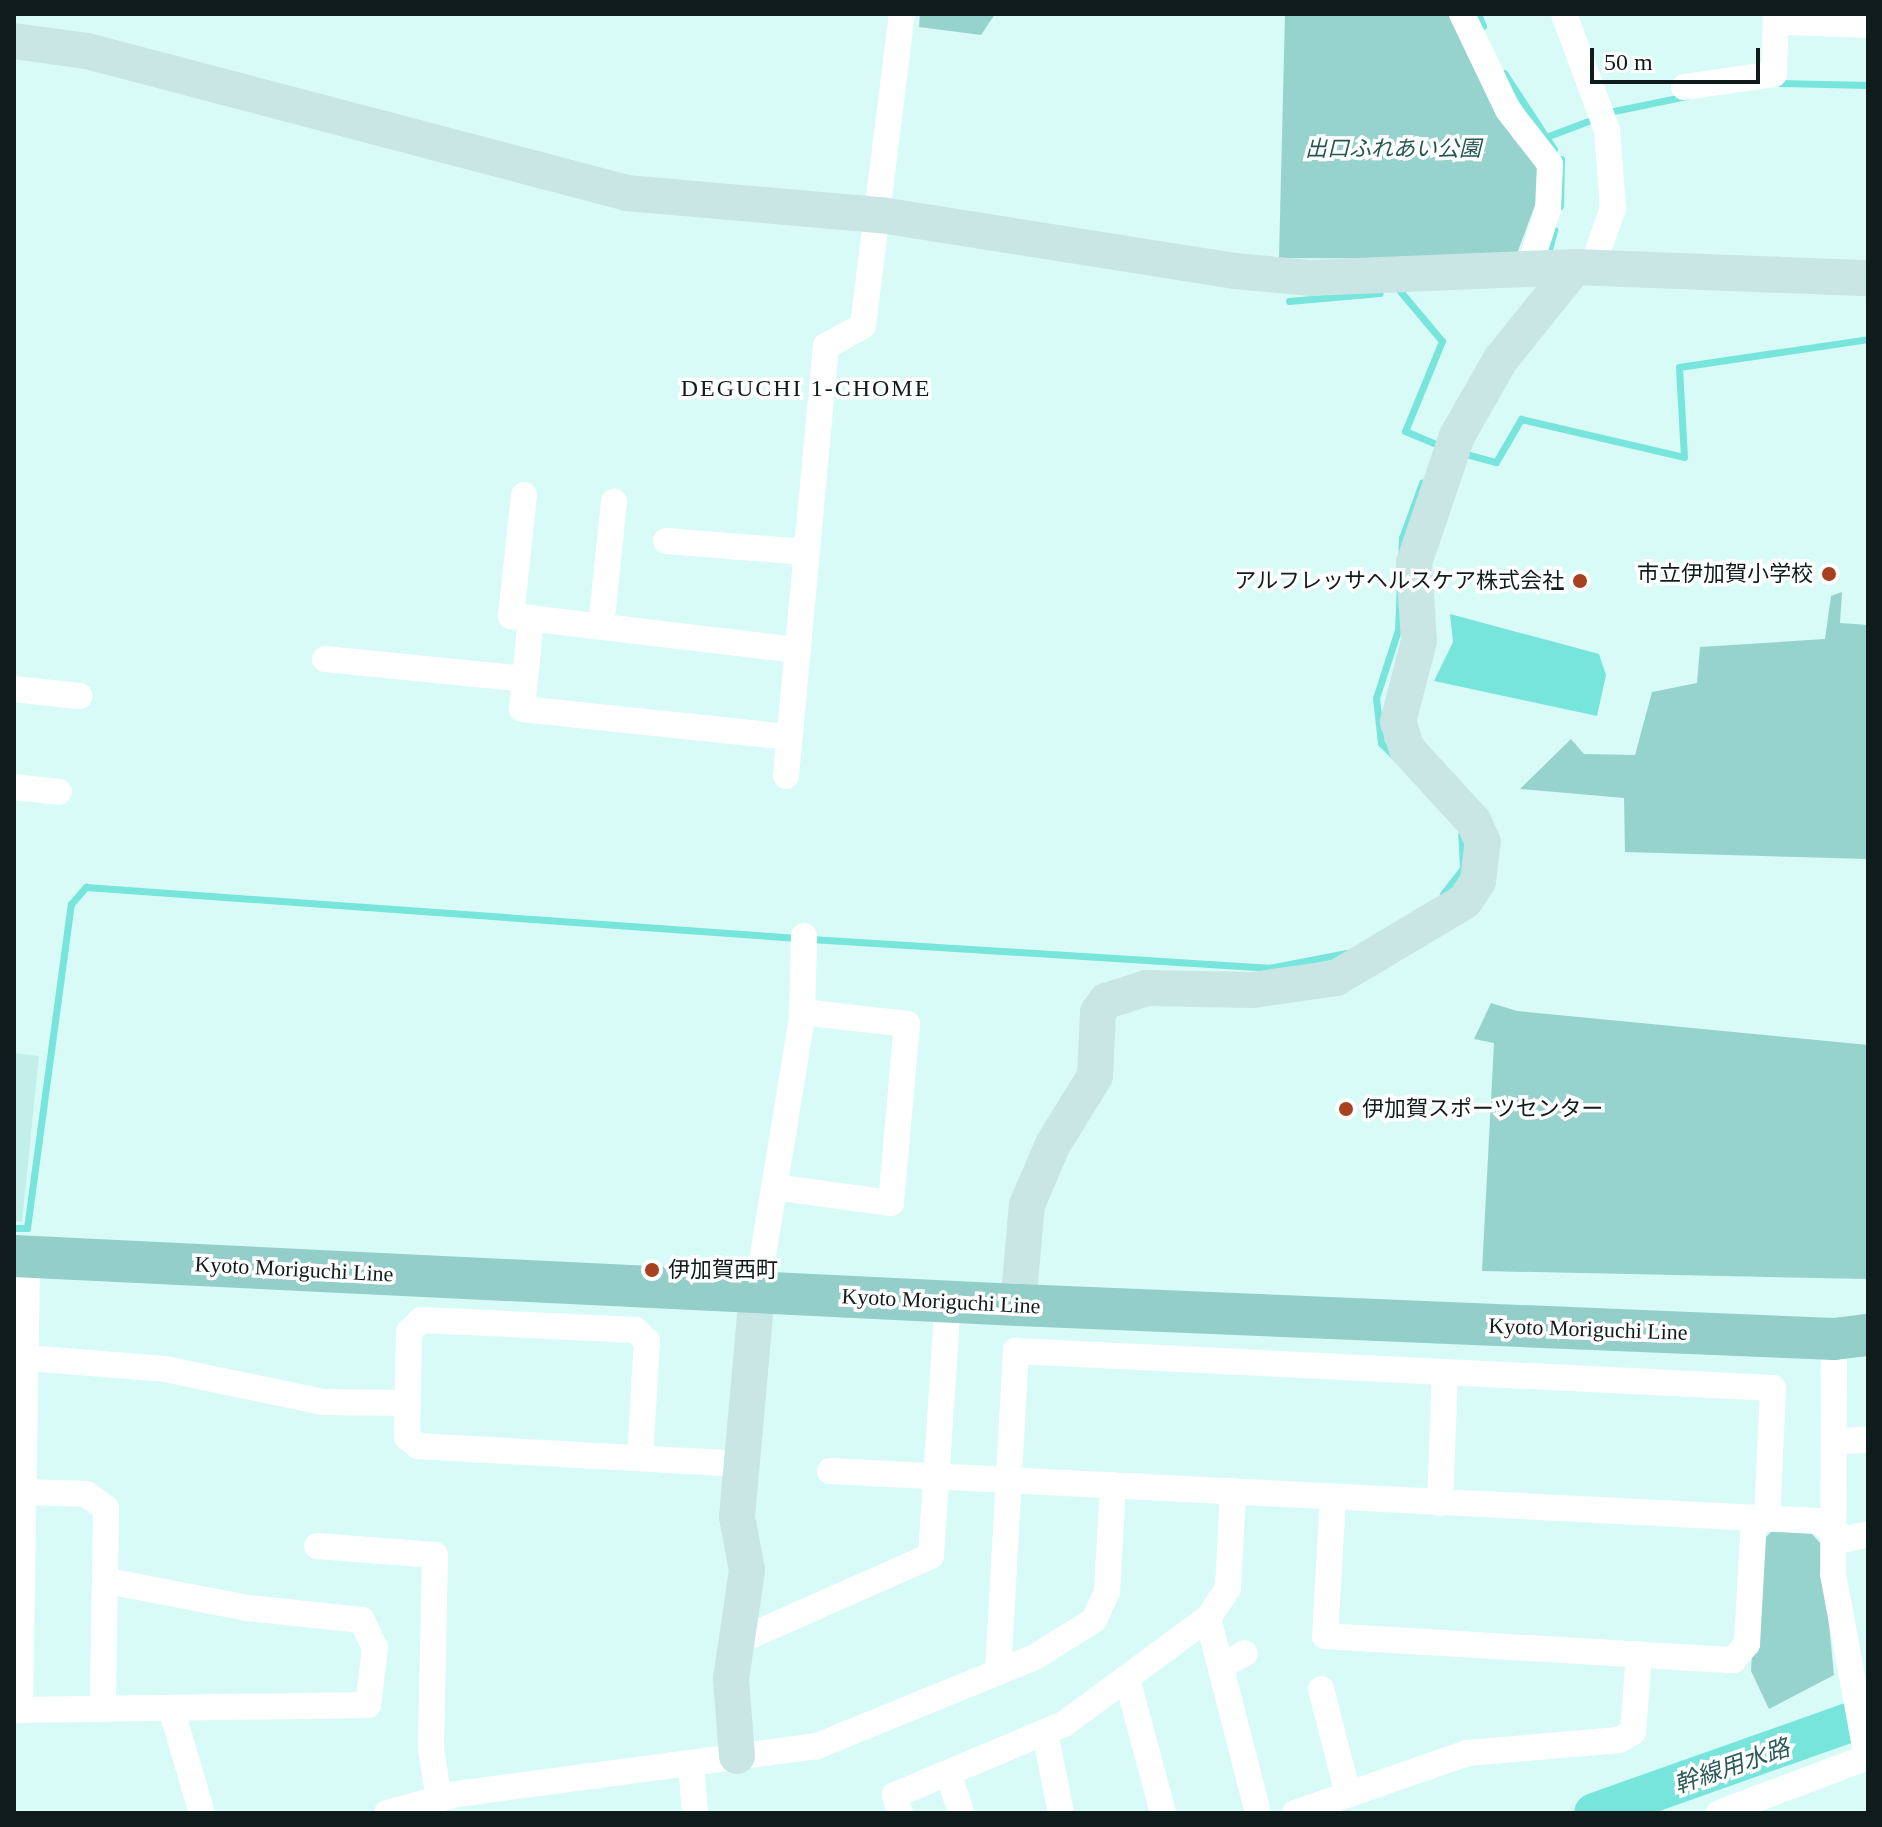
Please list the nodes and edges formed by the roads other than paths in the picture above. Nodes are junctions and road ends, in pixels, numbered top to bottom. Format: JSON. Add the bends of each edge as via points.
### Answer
{"nodes":[{"id":1,"x":902,"y":14,"type":"edge"},
{"id":2,"x":1462,"y":14,"type":"edge"},
{"id":3,"x":1564,"y":14,"type":"edge"},
{"id":4,"x":1783,"y":18,"type":"edge"},
{"id":5,"x":1834,"y":19,"type":"edge"},
{"id":6,"x":1868,"y":25,"type":"edge"},
{"id":7,"x":14,"y":41,"type":"edge"},
{"id":8,"x":1684,"y":87,"type":"dead end"},
{"id":9,"x":881,"y":215,"type":"junction"},
{"id":10,"x":1556,"y":268,"type":"junction"},
{"id":11,"x":1868,"y":278,"type":"edge"},
{"id":12,"x":524,"y":495,"type":"dead end"},
{"id":13,"x":614,"y":502,"type":"dead end"},
{"id":14,"x":666,"y":541,"type":"dead end"},
{"id":15,"x":807,"y":552,"type":"junction"},
{"id":16,"x":531,"y":618,"type":"junction"},
{"id":17,"x":601,"y":626,"type":"junction"},
{"id":18,"x":798,"y":650,"type":"junction"},
{"id":19,"x":325,"y":659,"type":"dead end"},
{"id":20,"x":525,"y":679,"type":"junction"},
{"id":21,"x":14,"y":689,"type":"edge"},
{"id":22,"x":80,"y":696,"type":"dead end"},
{"id":23,"x":790,"y":737,"type":"junction"},
{"id":24,"x":786,"y":776,"type":"dead end"},
{"id":25,"x":14,"y":787,"type":"edge"},
{"id":26,"x":59,"y":792,"type":"dead end"},
{"id":27,"x":804,"y":936,"type":"dead end"},
{"id":28,"x":802,"y":1012,"type":"junction"},
{"id":29,"x":774,"y":1187,"type":"junction"},
{"id":30,"x":20,"y":1256,"type":"edge"},
{"id":31,"x":757,"y":1292,"type":"junction"},
{"id":32,"x":948,"y":1301,"type":"junction"},
{"id":33,"x":1018,"y":1305,"type":"junction"},
{"id":34,"x":1851,"y":1337,"type":"edge"},
{"id":35,"x":20,"y":1357,"type":"edge"},
{"id":36,"x":1445,"y":1372,"type":"junction"},
{"id":37,"x":407,"y":1403,"type":"junction"},
{"id":38,"x":1868,"y":1439,"type":"edge"},
{"id":39,"x":1836,"y":1442,"type":"junction"},
{"id":40,"x":640,"y":1458,"type":"junction"},
{"id":41,"x":742,"y":1464,"type":"junction"},
{"id":42,"x":830,"y":1471,"type":"dead end"},
{"id":43,"x":937,"y":1476,"type":"junction"},
{"id":44,"x":1009,"y":1480,"type":"junction"},
{"id":45,"x":1113,"y":1485,"type":"junction"},
{"id":46,"x":1233,"y":1491,"type":"junction"},
{"id":47,"x":23,"y":1492,"type":"junction"},
{"id":48,"x":1333,"y":1497,"type":"junction"},
{"id":49,"x":1440,"y":1503,"type":"junction"},
{"id":50,"x":1760,"y":1519,"type":"junction"},
{"id":51,"x":1833,"y":1529,"type":"junction"},
{"id":52,"x":1868,"y":1534,"type":"edge"},
{"id":53,"x":317,"y":1546,"type":"dead end"},
{"id":54,"x":108,"y":1581,"type":"junction"},
{"id":55,"x":1208,"y":1618,"type":"junction"},
{"id":56,"x":739,"y":1641,"type":"junction"},
{"id":57,"x":1245,"y":1653,"type":"dead end"},
{"id":58,"x":1639,"y":1654,"type":"junction"},
{"id":59,"x":1221,"y":1666,"type":"junction"},
{"id":60,"x":998,"y":1672,"type":"junction"},
{"id":61,"x":1128,"y":1682,"type":"junction"},
{"id":62,"x":1321,"y":1689,"type":"dead end"},
{"id":63,"x":171,"y":1708,"type":"junction"},
{"id":64,"x":103,"y":1709,"type":"junction"},
{"id":65,"x":17,"y":1710,"type":"edge"},
{"id":66,"x":1045,"y":1733,"type":"junction"},
{"id":67,"x":737,"y":1756,"type":"junction"},
{"id":68,"x":1868,"y":1757,"type":"edge"},
{"id":69,"x":691,"y":1764,"type":"junction"},
{"id":70,"x":948,"y":1774,"type":"junction"},
{"id":71,"x":1348,"y":1794,"type":"junction"},
{"id":72,"x":439,"y":1799,"type":"junction"},
{"id":73,"x":505,"y":1800,"type":"edge"},
{"id":74,"x":961,"y":1812,"type":"edge"},
{"id":75,"x":202,"y":1813,"type":"edge"},
{"id":76,"x":387,"y":1813,"type":"edge"},
{"id":77,"x":695,"y":1813,"type":"edge"},
{"id":78,"x":900,"y":1813,"type":"edge"},
{"id":79,"x":1061,"y":1813,"type":"edge"},
{"id":80,"x":1163,"y":1813,"type":"edge"},
{"id":81,"x":1258,"y":1813,"type":"edge"},
{"id":82,"x":1295,"y":1813,"type":"edge"},
{"id":83,"x":1719,"y":1813,"type":"edge"}],
"edges":[{"from":1,"to":9,"type":"street"},
{"from":2,"to":10,"type":"street","via":[[1508,110],[1550,164],[1548,209]]},
{"from":3,"to":10,"type":"street","via":[[1607,130],[1613,208]]},
{"from":4,"to":5,"type":"street"},
{"from":4,"to":8,"type":"street","via":[[1774,74]]},
{"from":5,"to":6,"type":"street"},
{"from":7,"to":9,"type":"street","via":[[87,51],[627,193]]},
{"from":9,"to":10,"type":"street","via":[[1295,276]]},
{"from":9,"to":15,"type":"street","via":[[863,326],[826,346]]},
{"from":10,"to":11,"type":"street"},
{"from":10,"to":33,"type":"street","via":[[1457,436],[1414,563],[1419,641],[1398,722],[1407,749],[1473,821],[1483,842],[1478,881],[1465,901],[1336,978],[1253,990],[1147,988],[1106,1001],[1098,1012],[1095,1076],[1053,1144],[1027,1205]]},
{"from":12,"to":16,"type":"street","via":[[511,616]]},
{"from":13,"to":17,"type":"street"},
{"from":14,"to":15,"type":"street"},
{"from":15,"to":18,"type":"street"},
{"from":16,"to":17,"type":"street"},
{"from":16,"to":20,"type":"street"},
{"from":17,"to":18,"type":"street"},
{"from":18,"to":23,"type":"street"},
{"from":19,"to":20,"type":"street"},
{"from":20,"to":23,"type":"street","via":[[522,709]]},
{"from":21,"to":22,"type":"street"},
{"from":23,"to":24,"type":"street"},
{"from":25,"to":26,"type":"street"},
{"from":27,"to":28,"type":"street"},
{"from":28,"to":29,"type":"street"},
{"from":28,"to":29,"type":"street","via":[[907,1024],[891,1203]]},
{"from":29,"to":31,"type":"street"},
{"from":30,"to":31,"type":"main road","name":"Kyoto Moriguchi Line"},
{"from":30,"to":35,"type":"street"},
{"from":31,"to":32,"type":"main road","name":"Kyoto Moriguchi Line"},
{"from":31,"to":41,"type":"street"},
{"from":32,"to":33,"type":"main road","name":"Kyoto Moriguchi Line"},
{"from":32,"to":43,"type":"street"},
{"from":33,"to":34,"type":"main road","name":"Kyoto Moriguchi Line"},
{"from":34,"to":39,"type":"street"},
{"from":35,"to":37,"type":"street","via":[[165,1369],[323,1402]]},
{"from":35,"to":47,"type":"street"},
{"from":36,"to":44,"type":"street","via":[[1016,1351]]},
{"from":36,"to":49,"type":"street"},
{"from":36,"to":50,"type":"street","via":[[1773,1388]]},
{"from":37,"to":40,"type":"street","via":[[407,1437],[418,1446]]},
{"from":37,"to":40,"type":"street","via":[[409,1332],[421,1320],[635,1330],[647,1341]]},
{"from":38,"to":39,"type":"street"},
{"from":39,"to":51,"type":"street"},
{"from":40,"to":41,"type":"street"},
{"from":41,"to":56,"type":"street","via":[[737,1517],[747,1570]]},
{"from":42,"to":43,"type":"street"},
{"from":43,"to":44,"type":"street"},
{"from":43,"to":56,"type":"street","via":[[931,1556]]},
{"from":44,"to":45,"type":"street"},
{"from":44,"to":60,"type":"street"},
{"from":45,"to":46,"type":"street"},
{"from":45,"to":60,"type":"street","via":[[1107,1592],[1094,1620]]},
{"from":46,"to":48,"type":"street"},
{"from":46,"to":55,"type":"street","via":[[1228,1588]]},
{"from":47,"to":54,"type":"street","via":[[86,1494],[106,1508]]},
{"from":47,"to":65,"type":"street"},
{"from":48,"to":49,"type":"street"},
{"from":48,"to":58,"type":"street","via":[[1325,1636]]},
{"from":49,"to":50,"type":"street"},
{"from":50,"to":51,"type":"street"},
{"from":50,"to":58,"type":"street","via":[[1747,1644],[1733,1660]]},
{"from":51,"to":52,"type":"street","via":[[1847,1539]]},
{"from":51,"to":68,"type":"street","via":[[1846,1671]]},
{"from":53,"to":72,"type":"street","via":[[435,1555],[431,1749]]},
{"from":54,"to":63,"type":"street","via":[[248,1608],[362,1620],[375,1648],[368,1705]]},
{"from":54,"to":64,"type":"street"},
{"from":55,"to":59,"type":"street"},
{"from":55,"to":61,"type":"street"},
{"from":56,"to":67,"type":"street","via":[[731,1679]]},
{"from":57,"to":59,"type":"street"},
{"from":58,"to":71,"type":"street","via":[[1633,1732],[1619,1740],[1467,1753]]},
{"from":59,"to":81,"type":"street"},
{"from":60,"to":67,"type":"street","via":[[817,1746]]},
{"from":61,"to":66,"type":"street"},
{"from":61,"to":80,"type":"street"},
{"from":62,"to":71,"type":"street","via":[[1319,1725]]},
{"from":63,"to":64,"type":"street"},
{"from":63,"to":75,"type":"street"},
{"from":64,"to":65,"type":"street"},
{"from":66,"to":70,"type":"street"},
{"from":66,"to":79,"type":"street"},
{"from":67,"to":69,"type":"street"},
{"from":68,"to":83,"type":"street"},
{"from":69,"to":73,"type":"street"},
{"from":69,"to":77,"type":"street"},
{"from":70,"to":74,"type":"street"},
{"from":70,"to":78,"type":"street","via":[[895,1795]]},
{"from":71,"to":82,"type":"street"},
{"from":72,"to":73,"type":"street"},
{"from":72,"to":76,"type":"street"}]}
